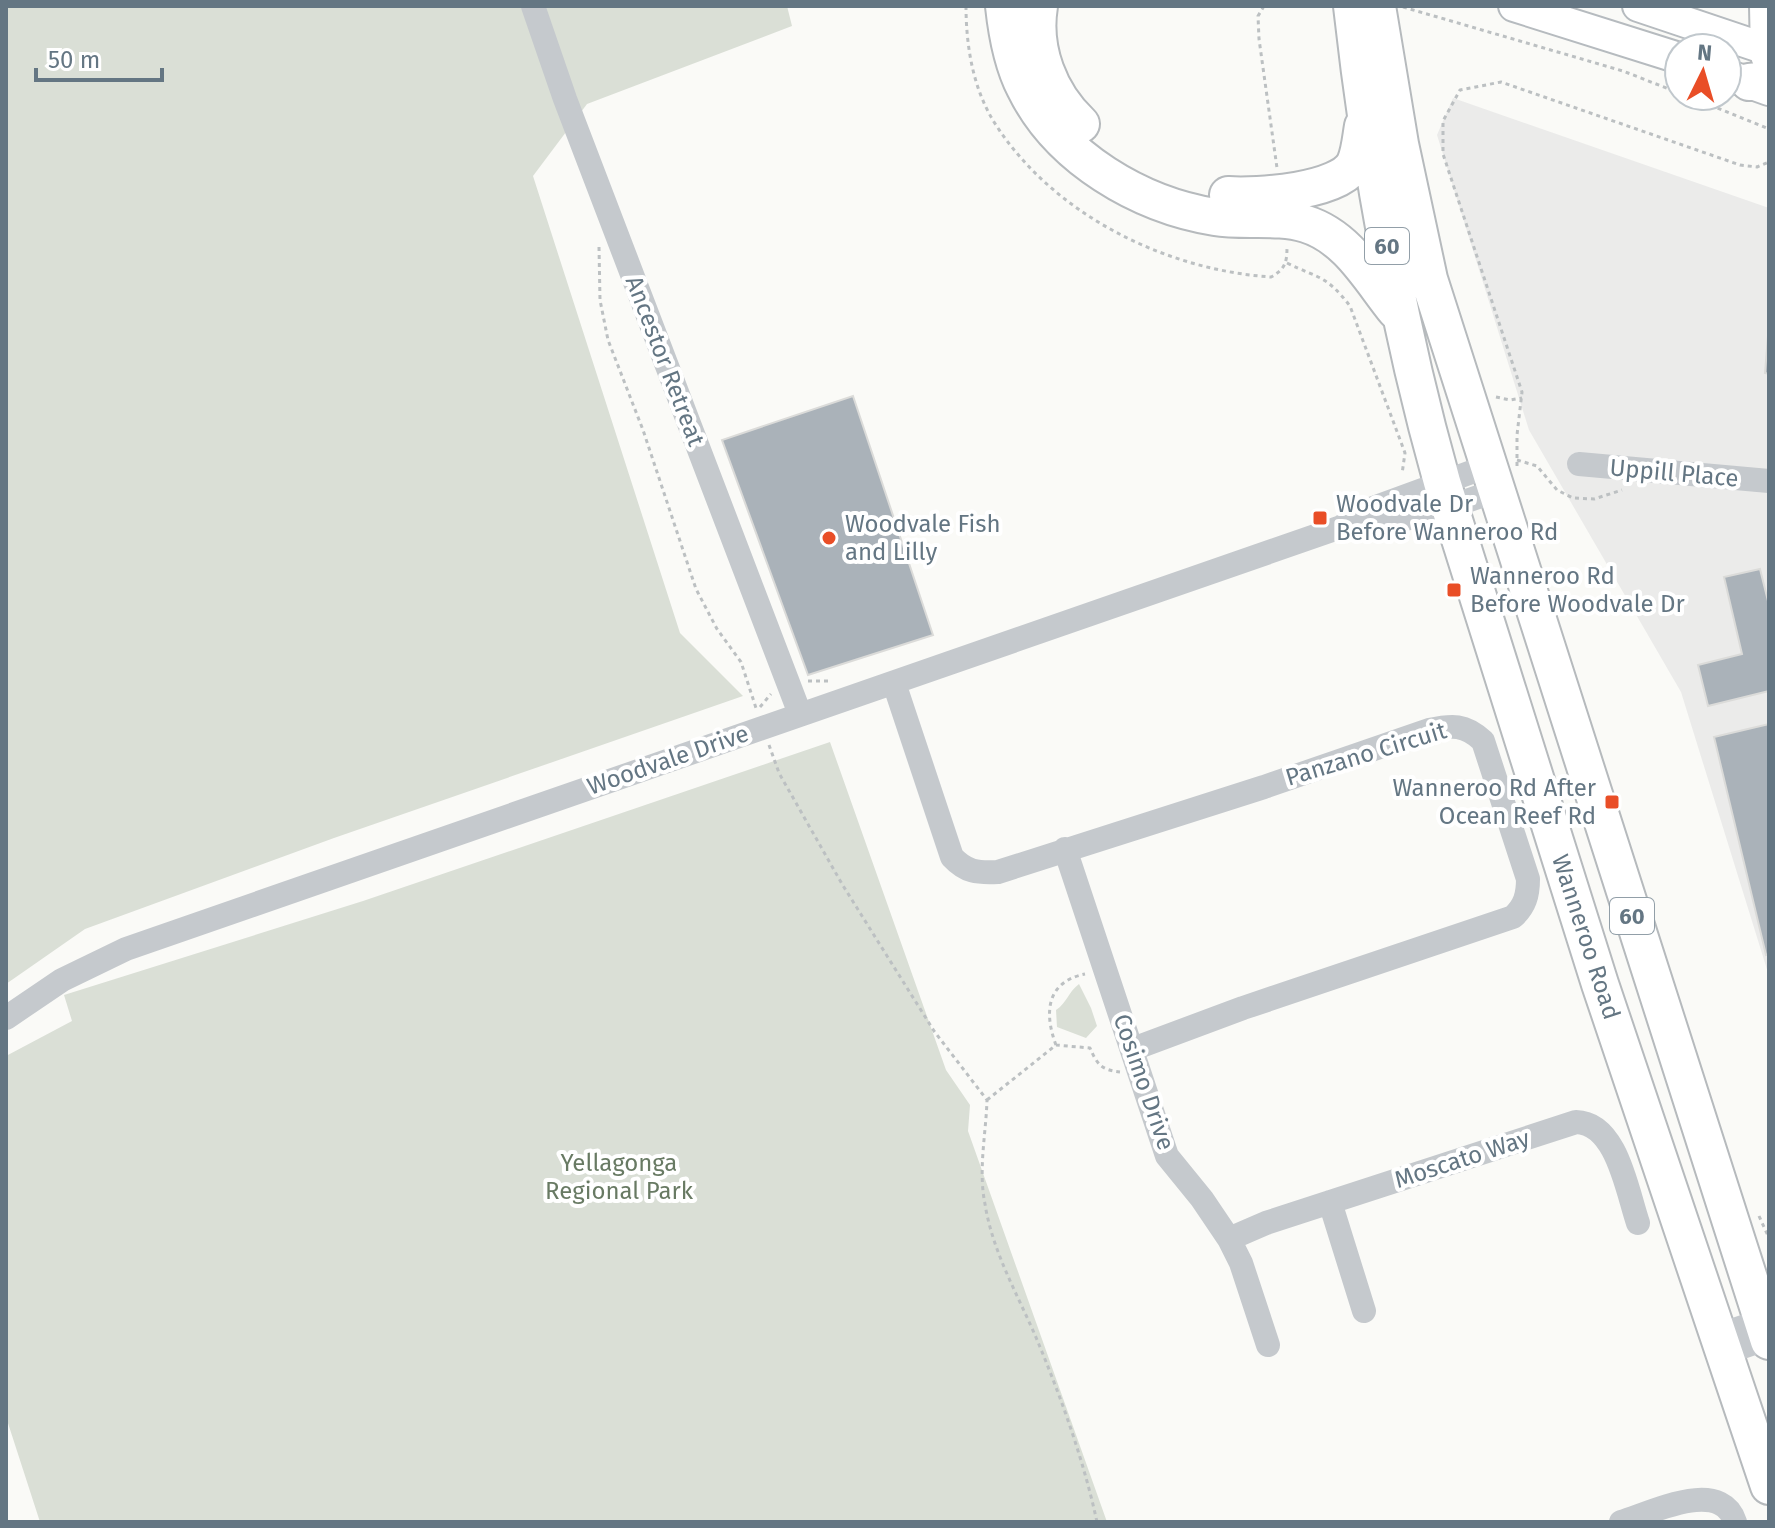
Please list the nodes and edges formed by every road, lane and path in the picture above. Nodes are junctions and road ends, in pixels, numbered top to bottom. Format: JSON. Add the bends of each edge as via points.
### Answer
{"nodes":[{"id":1,"x":533,"y":6,"type":"edge"},
{"id":2,"x":1004,"y":6,"type":"edge"},
{"id":3,"x":1039,"y":6,"type":"edge"},
{"id":4,"x":1264,"y":6,"type":"edge"},
{"id":5,"x":1514,"y":6,"type":"edge"},
{"id":6,"x":1638,"y":6,"type":"edge"},
{"id":7,"x":1768,"y":6,"type":"edge"},
{"id":8,"x":1377,"y":7,"type":"edge"},
{"id":9,"x":1663,"y":53,"type":"edge"},
{"id":10,"x":1760,"y":69,"type":"edge"},
{"id":11,"x":1663,"y":87,"type":"edge"},
{"id":12,"x":1727,"y":112,"type":"edge"},
{"id":13,"x":1365,"y":119,"type":"junction"},
{"id":14,"x":1769,"y":129,"type":"edge"},
{"id":15,"x":1769,"y":162,"type":"edge"},
{"id":16,"x":1279,"y":180,"type":"dead end"},
{"id":17,"x":1287,"y":238,"type":"dead end"},
{"id":18,"x":598,"y":245,"type":"dead end"},
{"id":19,"x":1287,"y":263,"type":"dead end"},
{"id":20,"x":1400,"y":315,"type":"junction"},
{"id":21,"x":1517,"y":435,"type":"dead end"},
{"id":22,"x":1579,"y":464,"type":"dead end"},
{"id":23,"x":1491,"y":478,"type":"junction"},
{"id":24,"x":1769,"y":481,"type":"edge"},
{"id":25,"x":1446,"y":495,"type":"junction"},
{"id":26,"x":894,"y":683,"type":"junction"},
{"id":27,"x":800,"y":714,"type":"junction"},
{"id":28,"x":763,"y":727,"type":"junction"},
{"id":29,"x":1065,"y":849,"type":"junction"},
{"id":30,"x":1092,"y":972,"type":"dead end"},
{"id":31,"x":6,"y":1018,"type":"edge"},
{"id":32,"x":1056,"y":1045,"type":"junction"},
{"id":33,"x":1129,"y":1056,"type":"junction"},
{"id":34,"x":987,"y":1100,"type":"junction"},
{"id":35,"x":1330,"y":1202,"type":"junction"},
{"id":36,"x":1638,"y":1223,"type":"dead end"},
{"id":37,"x":1229,"y":1239,"type":"junction"},
{"id":38,"x":1738,"y":1246,"type":"junction"},
{"id":39,"x":1769,"y":1277,"type":"edge"},
{"id":40,"x":1364,"y":1311,"type":"dead end"},
{"id":41,"x":1767,"y":1331,"type":"edge"},
{"id":42,"x":1722,"y":1344,"type":"junction"},
{"id":43,"x":1268,"y":1345,"type":"dead end"},
{"id":44,"x":1769,"y":1486,"type":"edge"},
{"id":45,"x":1097,"y":1522,"type":"edge"},
{"id":46,"x":1621,"y":1522,"type":"edge"},
{"id":47,"x":1735,"y":1522,"type":"edge"}],
"edges":[{"from":1,"to":27,"type":"street","name":"Ancestor Retreat"},
{"from":2,"to":20,"type":"highway","via":[[1024,87],[1049,125],[1082,158],[1111,178],[1182,209],[1306,224],[1331,236],[1354,255]]},
{"from":3,"to":13,"type":"highway","via":[[1036,23],[1046,73],[1074,117],[1112,151],[1194,190],[1249,196],[1314,186],[1354,164]]},
{"from":4,"to":16,"type":"path","via":[[1258,16],[1259,39]]},
{"from":5,"to":9,"type":"main road"},
{"from":6,"to":10,"type":"main road"},
{"from":7,"to":10,"type":"highway"},
{"from":8,"to":11,"type":"path","via":[[1623,71]]},
{"from":8,"to":13,"type":"highway","name":"Wanneroo Road","number":"60"},
{"from":8,"to":23,"type":"highway","number":"60","via":[[1429,279]]},
{"from":12,"to":14,"type":"path"},
{"from":13,"to":20,"type":"highway","name":"Wanneroo Road","number":"60"},
{"from":15,"to":21,"type":"path","via":[[1740,165],[1501,82],[1460,90],[1443,121],[1443,154],[1522,392]]},
{"from":17,"to":19,"type":"path"},
{"from":18,"to":28,"type":"path","via":[[608,340],[696,589],[741,662]]},
{"from":20,"to":25,"type":"highway","name":"Wanneroo Road","number":"60"},
{"from":22,"to":24,"type":"street","name":"Uppill Place"},
{"from":23,"to":25,"type":"street","name":"Woodvale Drive"},
{"from":23,"to":38,"type":"highway","name":"Wanneroo Road","number":"60"},
{"from":25,"to":26,"type":"street","name":"Woodvale Drive","via":[[1372,527],[1341,527]]},
{"from":25,"to":42,"type":"highway","name":"Wanneroo Road","number":"60","via":[[1600,984]]},
{"from":26,"to":27,"type":"street","name":"Woodvale Drive"},
{"from":26,"to":29,"type":"street","name":"Panzano Circuit","via":[[946,842],[961,867],[975,873],[998,872]]},
{"from":27,"to":28,"type":"street","name":"Woodvale Drive"},
{"from":28,"to":31,"type":"street","name":"Woodvale Drive","via":[[126,949],[62,980]]},
{"from":28,"to":34,"type":"path","via":[[779,773],[842,884],[934,1031]]},
{"from":29,"to":33,"type":"street","name":"Cosimo Drive"},
{"from":29,"to":33,"type":"street","name":"Panzano Circuit","via":[[1448,725],[1461,726],[1483,741],[1528,879],[1525,901],[1513,917],[1243,1008]]},
{"from":30,"to":32,"type":"path","via":[[1075,976],[1055,991],[1049,1027]]},
{"from":32,"to":33,"type":"path","via":[[1090,1048],[1107,1071],[1121,1073]]},
{"from":32,"to":34,"type":"path"},
{"from":33,"to":37,"type":"street","name":"Cosimo Drive","via":[[1167,1156]]},
{"from":34,"to":45,"type":"path","via":[[985,1204],[1019,1305],[1068,1423]]},
{"from":35,"to":36,"type":"street","name":"Moscato Way","via":[[1583,1122],[1612,1144]]},
{"from":35,"to":37,"type":"street","name":"Moscato Way"},
{"from":35,"to":40,"type":"street"},
{"from":37,"to":43,"type":"street","name":"Cosimo Drive"},
{"from":38,"to":39,"type":"highway"},
{"from":38,"to":41,"type":"highway","name":"Wanneroo Road","number":"60"},
{"from":41,"to":42,"type":"street"},
{"from":42,"to":44,"type":"highway","name":"Wanneroo Road","number":"60"},
{"from":46,"to":47,"type":"street","via":[[1701,1499],[1723,1504]]}]}
